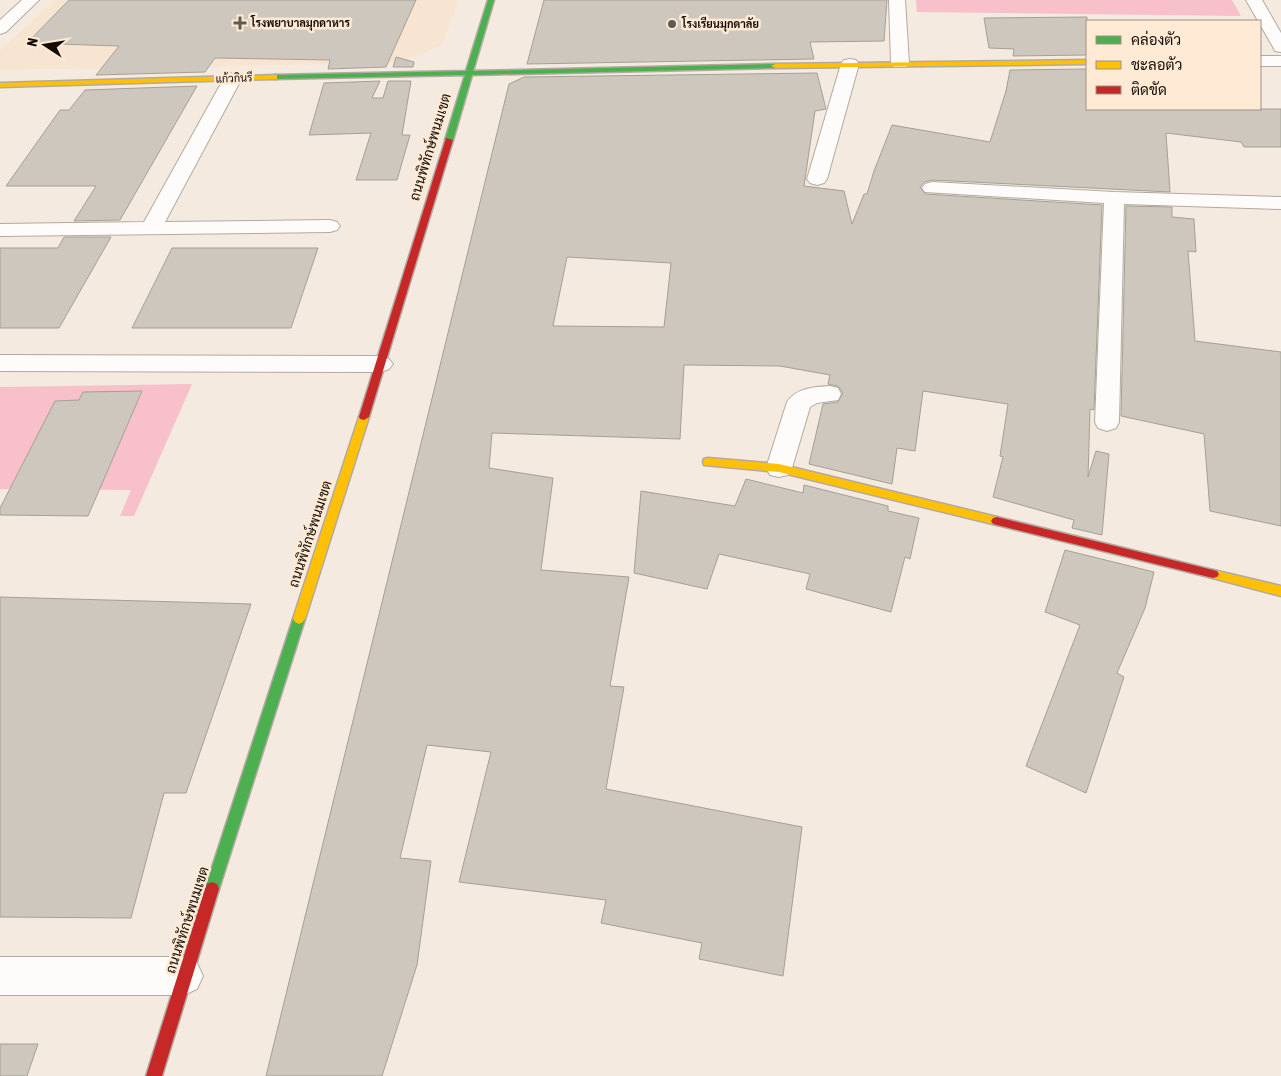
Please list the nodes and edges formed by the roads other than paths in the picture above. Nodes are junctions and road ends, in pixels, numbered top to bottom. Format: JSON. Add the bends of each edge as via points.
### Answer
{"nodes":[{"id":1,"x":31,"y":0,"type":"edge"},
{"id":2,"x":491,"y":0,"type":"edge"},
{"id":3,"x":897,"y":0,"type":"edge"},
{"id":4,"x":1254,"y":0,"type":"edge"},
{"id":5,"x":0,"y":29,"type":"edge"},
{"id":6,"x":1281,"y":47,"type":"edge"},
{"id":7,"x":1261,"y":61,"type":"edge"},
{"id":8,"x":1281,"y":61,"type":"edge"},
{"id":9,"x":1086,"y":62,"type":"edge"},
{"id":10,"x":900,"y":63,"type":"junction"},
{"id":11,"x":850,"y":64,"type":"junction"},
{"id":12,"x":468,"y":71,"type":"junction"},
{"id":13,"x":233,"y":78,"type":"junction"},
{"id":14,"x":0,"y":85,"type":"edge"},
{"id":15,"x":817,"y":179,"type":"dead end"},
{"id":16,"x":932,"y":188,"type":"dead end"},
{"id":17,"x":1114,"y":198,"type":"junction"},
{"id":18,"x":1281,"y":203,"type":"edge"},
{"id":19,"x":330,"y":226,"type":"dead end"},
{"id":20,"x":151,"y":228,"type":"junction"},
{"id":21,"x":0,"y":230,"type":"edge"},
{"id":22,"x":0,"y":364,"type":"edge"},
{"id":23,"x":381,"y":364,"type":"junction"},
{"id":24,"x":829,"y":394,"type":"dead end"},
{"id":25,"x":1107,"y":422,"type":"dead end"},
{"id":26,"x":708,"y":462,"type":"dead end"},
{"id":27,"x":779,"y":468,"type":"junction"},
{"id":28,"x":1281,"y":591,"type":"edge"},
{"id":29,"x":0,"y":976,"type":"edge"},
{"id":30,"x":184,"y":976,"type":"junction"},
{"id":31,"x":154,"y":1076,"type":"edge"}],
"edges":[{"from":1,"to":5,"type":"street"},
{"from":2,"to":12,"type":"street","name":"ถนนพิทักษ์พนมเขต"},
{"from":3,"to":10,"type":"street"},
{"from":4,"to":6,"type":"street"},
{"from":7,"to":8,"type":"street"},
{"from":9,"to":10,"type":"street","name":"แก้วกินรี"},
{"from":10,"to":11,"type":"street","name":"แก้วกินรี"},
{"from":11,"to":12,"type":"street","name":"แก้วกินรี"},
{"from":11,"to":15,"type":"street"},
{"from":12,"to":13,"type":"street","name":"แก้วกินรี"},
{"from":12,"to":23,"type":"street","name":"ถนนพิทักษ์พนมเขต"},
{"from":13,"to":14,"type":"street","name":"แก้วกินรี"},
{"from":13,"to":20,"type":"street"},
{"from":16,"to":17,"type":"street"},
{"from":17,"to":18,"type":"street"},
{"from":17,"to":25,"type":"street"},
{"from":19,"to":20,"type":"street"},
{"from":20,"to":21,"type":"street"},
{"from":22,"to":23,"type":"street"},
{"from":23,"to":30,"type":"street","name":"ถนนพิทักษ์พนมเขต"},
{"from":24,"to":27,"type":"street","via":[[812,395],[799,402]]},
{"from":26,"to":27,"type":"street"},
{"from":27,"to":28,"type":"street"},
{"from":29,"to":30,"type":"street"},
{"from":30,"to":31,"type":"street","name":"ถนนพิทักษ์พนมเขต"}]}
